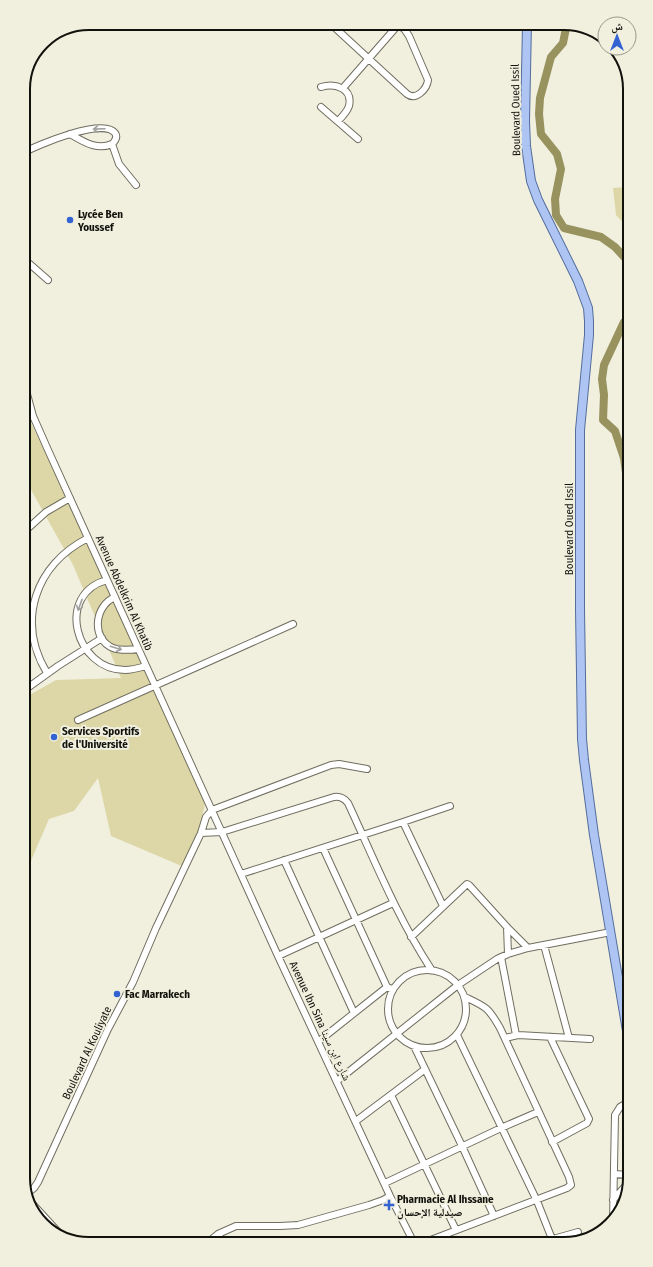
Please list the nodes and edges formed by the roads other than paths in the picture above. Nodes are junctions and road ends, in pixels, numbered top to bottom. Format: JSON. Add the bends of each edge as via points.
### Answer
{"nodes":[{"id":1,"x":337,"y":30,"type":"edge"},
{"id":2,"x":393,"y":30,"type":"edge"},
{"id":3,"x":403,"y":30,"type":"edge"},
{"id":4,"x":526,"y":30,"type":"edge"},
{"id":5,"x":368,"y":58,"type":"junction"},
{"id":6,"x":321,"y":87,"type":"dead end"},
{"id":7,"x":342,"y":88,"type":"junction"},
{"id":8,"x":321,"y":107,"type":"dead end"},
{"id":9,"x":338,"y":121,"type":"junction"},
{"id":10,"x":70,"y":134,"type":"junction"},
{"id":11,"x":358,"y":140,"type":"dead end"},
{"id":12,"x":112,"y":144,"type":"junction"},
{"id":13,"x":30,"y":150,"type":"edge"},
{"id":14,"x":136,"y":185,"type":"dead end"},
{"id":15,"x":30,"y":264,"type":"edge"},
{"id":16,"x":48,"y":280,"type":"dead end"},
{"id":17,"x":30,"y":405,"type":"edge"},
{"id":18,"x":30,"y":416,"type":"edge"},
{"id":19,"x":33,"y":416,"type":"junction"},
{"id":20,"x":70,"y":498,"type":"junction"},
{"id":21,"x":30,"y":527,"type":"edge"},
{"id":22,"x":88,"y":538,"type":"junction"},
{"id":23,"x":107,"y":580,"type":"junction"},
{"id":24,"x":115,"y":597,"type":"junction"},
{"id":25,"x":293,"y":624,"type":"dead end"},
{"id":26,"x":102,"y":638,"type":"junction"},
{"id":27,"x":85,"y":649,"type":"junction"},
{"id":28,"x":138,"y":649,"type":"junction"},
{"id":29,"x":146,"y":666,"type":"junction"},
{"id":30,"x":47,"y":673,"type":"junction"},
{"id":31,"x":155,"y":685,"type":"junction"},
{"id":32,"x":30,"y":687,"type":"edge"},
{"id":33,"x":78,"y":720,"type":"dead end"},
{"id":34,"x":367,"y":769,"type":"dead end"},
{"id":35,"x":450,"y":806,"type":"dead end"},
{"id":36,"x":212,"y":810,"type":"junction"},
{"id":37,"x":402,"y":822,"type":"junction"},
{"id":38,"x":222,"y":832,"type":"junction"},
{"id":39,"x":201,"y":833,"type":"junction"},
{"id":40,"x":363,"y":835,"type":"junction"},
{"id":41,"x":323,"y":848,"type":"junction"},
{"id":42,"x":284,"y":860,"type":"junction"},
{"id":43,"x":241,"y":874,"type":"junction"},
{"id":44,"x":393,"y":902,"type":"junction"},
{"id":45,"x":443,"y":906,"type":"junction"},
{"id":46,"x":355,"y":920,"type":"junction"},
{"id":47,"x":507,"y":927,"type":"junction"},
{"id":48,"x":611,"y":932,"type":"junction"},
{"id":49,"x":319,"y":937,"type":"junction"},
{"id":50,"x":411,"y":937,"type":"junction"},
{"id":51,"x":544,"y":945,"type":"junction"},
{"id":52,"x":528,"y":948,"type":"junction"},
{"id":53,"x":508,"y":954,"type":"junction"},
{"id":54,"x":278,"y":956,"type":"junction"},
{"id":55,"x":501,"y":957,"type":"junction"},
{"id":56,"x":431,"y":969,"type":"junction"},
{"id":57,"x":458,"y":984,"type":"junction"},
{"id":58,"x":390,"y":988,"type":"junction"},
{"id":59,"x":465,"y":997,"type":"junction"},
{"id":60,"x":623,"y":1006,"type":"edge"},
{"id":61,"x":354,"y":1013,"type":"junction"},
{"id":62,"x":396,"y":1034,"type":"junction"},
{"id":63,"x":456,"y":1035,"type":"junction"},
{"id":64,"x":516,"y":1035,"type":"junction"},
{"id":65,"x":550,"y":1037,"type":"junction"},
{"id":66,"x":504,"y":1038,"type":"junction"},
{"id":67,"x":569,"y":1038,"type":"junction"},
{"id":68,"x":590,"y":1039,"type":"dead end"},
{"id":69,"x":319,"y":1041,"type":"junction"},
{"id":70,"x":414,"y":1046,"type":"junction"},
{"id":71,"x":424,"y":1070,"type":"junction"},
{"id":72,"x":337,"y":1081,"type":"junction"},
{"id":73,"x":391,"y":1095,"type":"junction"},
{"id":74,"x":623,"y":1105,"type":"edge"},
{"id":75,"x":538,"y":1112,"type":"junction"},
{"id":76,"x":356,"y":1121,"type":"junction"},
{"id":77,"x":501,"y":1128,"type":"junction"},
{"id":78,"x":552,"y":1142,"type":"junction"},
{"id":79,"x":462,"y":1146,"type":"junction"},
{"id":80,"x":425,"y":1164,"type":"junction"},
{"id":81,"x":614,"y":1174,"type":"junction"},
{"id":82,"x":623,"y":1175,"type":"edge"},
{"id":83,"x":385,"y":1183,"type":"junction"},
{"id":84,"x":31,"y":1190,"type":"edge"},
{"id":85,"x":621,"y":1191,"type":"edge"},
{"id":86,"x":390,"y":1196,"type":"junction"},
{"id":87,"x":613,"y":1200,"type":"junction"},
{"id":88,"x":536,"y":1201,"type":"junction"},
{"id":89,"x":613,"y":1211,"type":"edge"},
{"id":90,"x":494,"y":1216,"type":"junction"},
{"id":91,"x":456,"y":1230,"type":"junction"},
{"id":92,"x":578,"y":1232,"type":"dead end"},
{"id":93,"x":218,"y":1234,"type":"junction"},
{"id":94,"x":214,"y":1237,"type":"edge"},
{"id":95,"x":220,"y":1237,"type":"edge"},
{"id":96,"x":411,"y":1237,"type":"edge"},
{"id":97,"x":438,"y":1237,"type":"edge"},
{"id":98,"x":551,"y":1237,"type":"edge"},
{"id":99,"x":559,"y":1237,"type":"edge"}],
"edges":[{"from":1,"to":5,"type":"street"},
{"from":2,"to":5,"type":"street"},
{"from":3,"to":5,"type":"street","via":[[409,36],[427,76],[428,83],[416,96],[410,96]]},
{"from":4,"to":48,"type":"main road","name":"Boulevard Oued Issil","via":[[525,121],[529,170],[538,200],[584,295],[588,315],[589,335],[580,430],[582,739],[594,835]]},
{"from":5,"to":7,"type":"street"},
{"from":6,"to":7,"type":"street","via":[[331,85]]},
{"from":7,"to":9,"type":"street","via":[[348,97],[349,106]]},
{"from":8,"to":9,"type":"street"},
{"from":9,"to":11,"type":"street"},
{"from":10,"to":12,"type":"street","via":[[89,144]]},
{"from":12,"to":10,"type":"street","one_way":true,"via":[[116,136],[105,129]]},
{"from":10,"to":13,"type":"street"},
{"from":12,"to":14,"type":"street","via":[[119,164]]},
{"from":15,"to":16,"type":"street"},
{"from":17,"to":19,"type":"street","name":"Avenue Abdelkrim Al Khatib"},
{"from":18,"to":19,"type":"street"},
{"from":19,"to":20,"type":"street","name":"Avenue Abdelkrim Al Khatib"},
{"from":20,"to":21,"type":"street","via":[[49,510]]},
{"from":20,"to":22,"type":"street","name":"Avenue Abdelkrim Al Khatib"},
{"from":22,"to":23,"type":"street","name":"Avenue Abdelkrim Al Khatib"},
{"from":22,"to":30,"type":"street","via":[[58,559],[43,580],[37,595],[31,638]]},
{"from":23,"to":24,"type":"street","name":"Avenue Abdelkrim Al Khatib"},
{"from":23,"to":27,"type":"street","one_way":true,"via":[[88,590],[78,607],[77,629]]},
{"from":24,"to":26,"type":"street","via":[[106,602],[99,612],[98,627]]},
{"from":24,"to":28,"type":"street","name":"Avenue Abdelkrim Al Khatib"},
{"from":25,"to":31,"type":"street"},
{"from":26,"to":27,"type":"street"},
{"from":26,"to":28,"type":"street","one_way":true,"via":[[113,648]]},
{"from":27,"to":29,"type":"street","via":[[97,661],[113,669],[129,670]]},
{"from":27,"to":30,"type":"street"},
{"from":28,"to":29,"type":"street","name":"Avenue Abdelkrim Al Khatib"},
{"from":29,"to":31,"type":"street","name":"Avenue Abdelkrim Al Khatib"},
{"from":30,"to":32,"type":"street"},
{"from":31,"to":33,"type":"street"},
{"from":31,"to":36,"type":"street","name":"Avenue Abdelkrim Al Khatib"},
{"from":34,"to":36,"type":"street","via":[[331,764]]},
{"from":35,"to":37,"type":"street"},
{"from":36,"to":38,"type":"street","name":"Avenue Ibn Sina شارع ابن سينا"},
{"from":36,"to":39,"type":"street","name":"Boulevard Al Kouliyate","via":[[205,819]]},
{"from":37,"to":40,"type":"street"},
{"from":37,"to":45,"type":"street"},
{"from":38,"to":39,"type":"street"},
{"from":38,"to":40,"type":"street","via":[[337,797],[348,803]]},
{"from":38,"to":43,"type":"street","name":"Avenue Ibn Sina شارع ابن سينا"},
{"from":39,"to":84,"type":"street","name":"Boulevard Al Kouliyate","via":[[133,982],[108,1029],[38,1182]]},
{"from":40,"to":41,"type":"street"},
{"from":40,"to":44,"type":"street"},
{"from":41,"to":42,"type":"street"},
{"from":41,"to":46,"type":"street"},
{"from":42,"to":43,"type":"street"},
{"from":42,"to":49,"type":"street"},
{"from":43,"to":54,"type":"street","name":"Avenue Ibn Sina شارع ابن سينا"},
{"from":44,"to":46,"type":"street"},
{"from":44,"to":50,"type":"street"},
{"from":45,"to":47,"type":"street","via":[[468,884]]},
{"from":45,"to":50,"type":"street"},
{"from":46,"to":49,"type":"street"},
{"from":46,"to":58,"type":"street"},
{"from":47,"to":52,"type":"street"},
{"from":47,"to":53,"type":"street"},
{"from":48,"to":51,"type":"street"},
{"from":48,"to":60,"type":"main road","name":"Boulevard Oued Issil"},
{"from":49,"to":54,"type":"street"},
{"from":49,"to":61,"type":"street"},
{"from":50,"to":56,"type":"street"},
{"from":51,"to":52,"type":"street"},
{"from":51,"to":67,"type":"street"},
{"from":52,"to":53,"type":"street"},
{"from":53,"to":55,"type":"street"},
{"from":54,"to":69,"type":"street","name":"Avenue Ibn Sina شارع ابن سينا"},
{"from":55,"to":57,"type":"street"},
{"from":55,"to":64,"type":"street"},
{"from":56,"to":57,"type":"street","via":[[445,974]]},
{"from":56,"to":58,"type":"street","via":[[408,974]]},
{"from":57,"to":59,"type":"street"},
{"from":57,"to":62,"type":"street"},
{"from":58,"to":61,"type":"street"},
{"from":58,"to":62,"type":"street","via":[[387,1012]]},
{"from":59,"to":63,"type":"street","via":[[467,1010],[464,1024]]},
{"from":59,"to":66,"type":"street","via":[[490,1012]]},
{"from":61,"to":69,"type":"street"},
{"from":62,"to":70,"type":"street"},
{"from":62,"to":72,"type":"street"},
{"from":63,"to":70,"type":"street","via":[[448,1043],[437,1047]]},
{"from":63,"to":77,"type":"street"},
{"from":64,"to":65,"type":"street"},
{"from":64,"to":66,"type":"street"},
{"from":65,"to":67,"type":"street"},
{"from":65,"to":78,"type":"street","via":[[589,1119],[587,1123]]},
{"from":66,"to":75,"type":"street"},
{"from":67,"to":68,"type":"street"},
{"from":69,"to":72,"type":"street","name":"Avenue Ibn Sina شارع ابن سينا"},
{"from":70,"to":71,"type":"street"},
{"from":71,"to":73,"type":"street"},
{"from":71,"to":79,"type":"street"},
{"from":72,"to":76,"type":"street","name":"Avenue Ibn Sina شارع ابن سينا"},
{"from":73,"to":76,"type":"street"},
{"from":73,"to":80,"type":"street"},
{"from":74,"to":81,"type":"street","via":[[616,1115]]},
{"from":75,"to":77,"type":"street"},
{"from":75,"to":78,"type":"street"},
{"from":76,"to":83,"type":"street","name":"Avenue Ibn Sina شارع ابن سينا"},
{"from":77,"to":79,"type":"street"},
{"from":77,"to":88,"type":"street"},
{"from":78,"to":88,"type":"street","via":[[569,1177],[570,1185]]},
{"from":79,"to":80,"type":"street"},
{"from":79,"to":90,"type":"street"},
{"from":80,"to":83,"type":"street"},
{"from":80,"to":91,"type":"street"},
{"from":81,"to":82,"type":"street"},
{"from":81,"to":87,"type":"street"},
{"from":83,"to":86,"type":"street","name":"Avenue Ibn Sina شارع ابن سينا"},
{"from":85,"to":87,"type":"street"},
{"from":86,"to":93,"type":"street","via":[[369,1205],[298,1225],[236,1226]]},
{"from":86,"to":96,"type":"street","name":"Avenue Ibn Sina شارع ابن سينا"},
{"from":87,"to":89,"type":"street"},
{"from":88,"to":90,"type":"street"},
{"from":88,"to":98,"type":"street"},
{"from":90,"to":91,"type":"street"},
{"from":91,"to":97,"type":"street"},
{"from":92,"to":99,"type":"street"},
{"from":93,"to":94,"type":"street"},
{"from":93,"to":95,"type":"street"}]}
